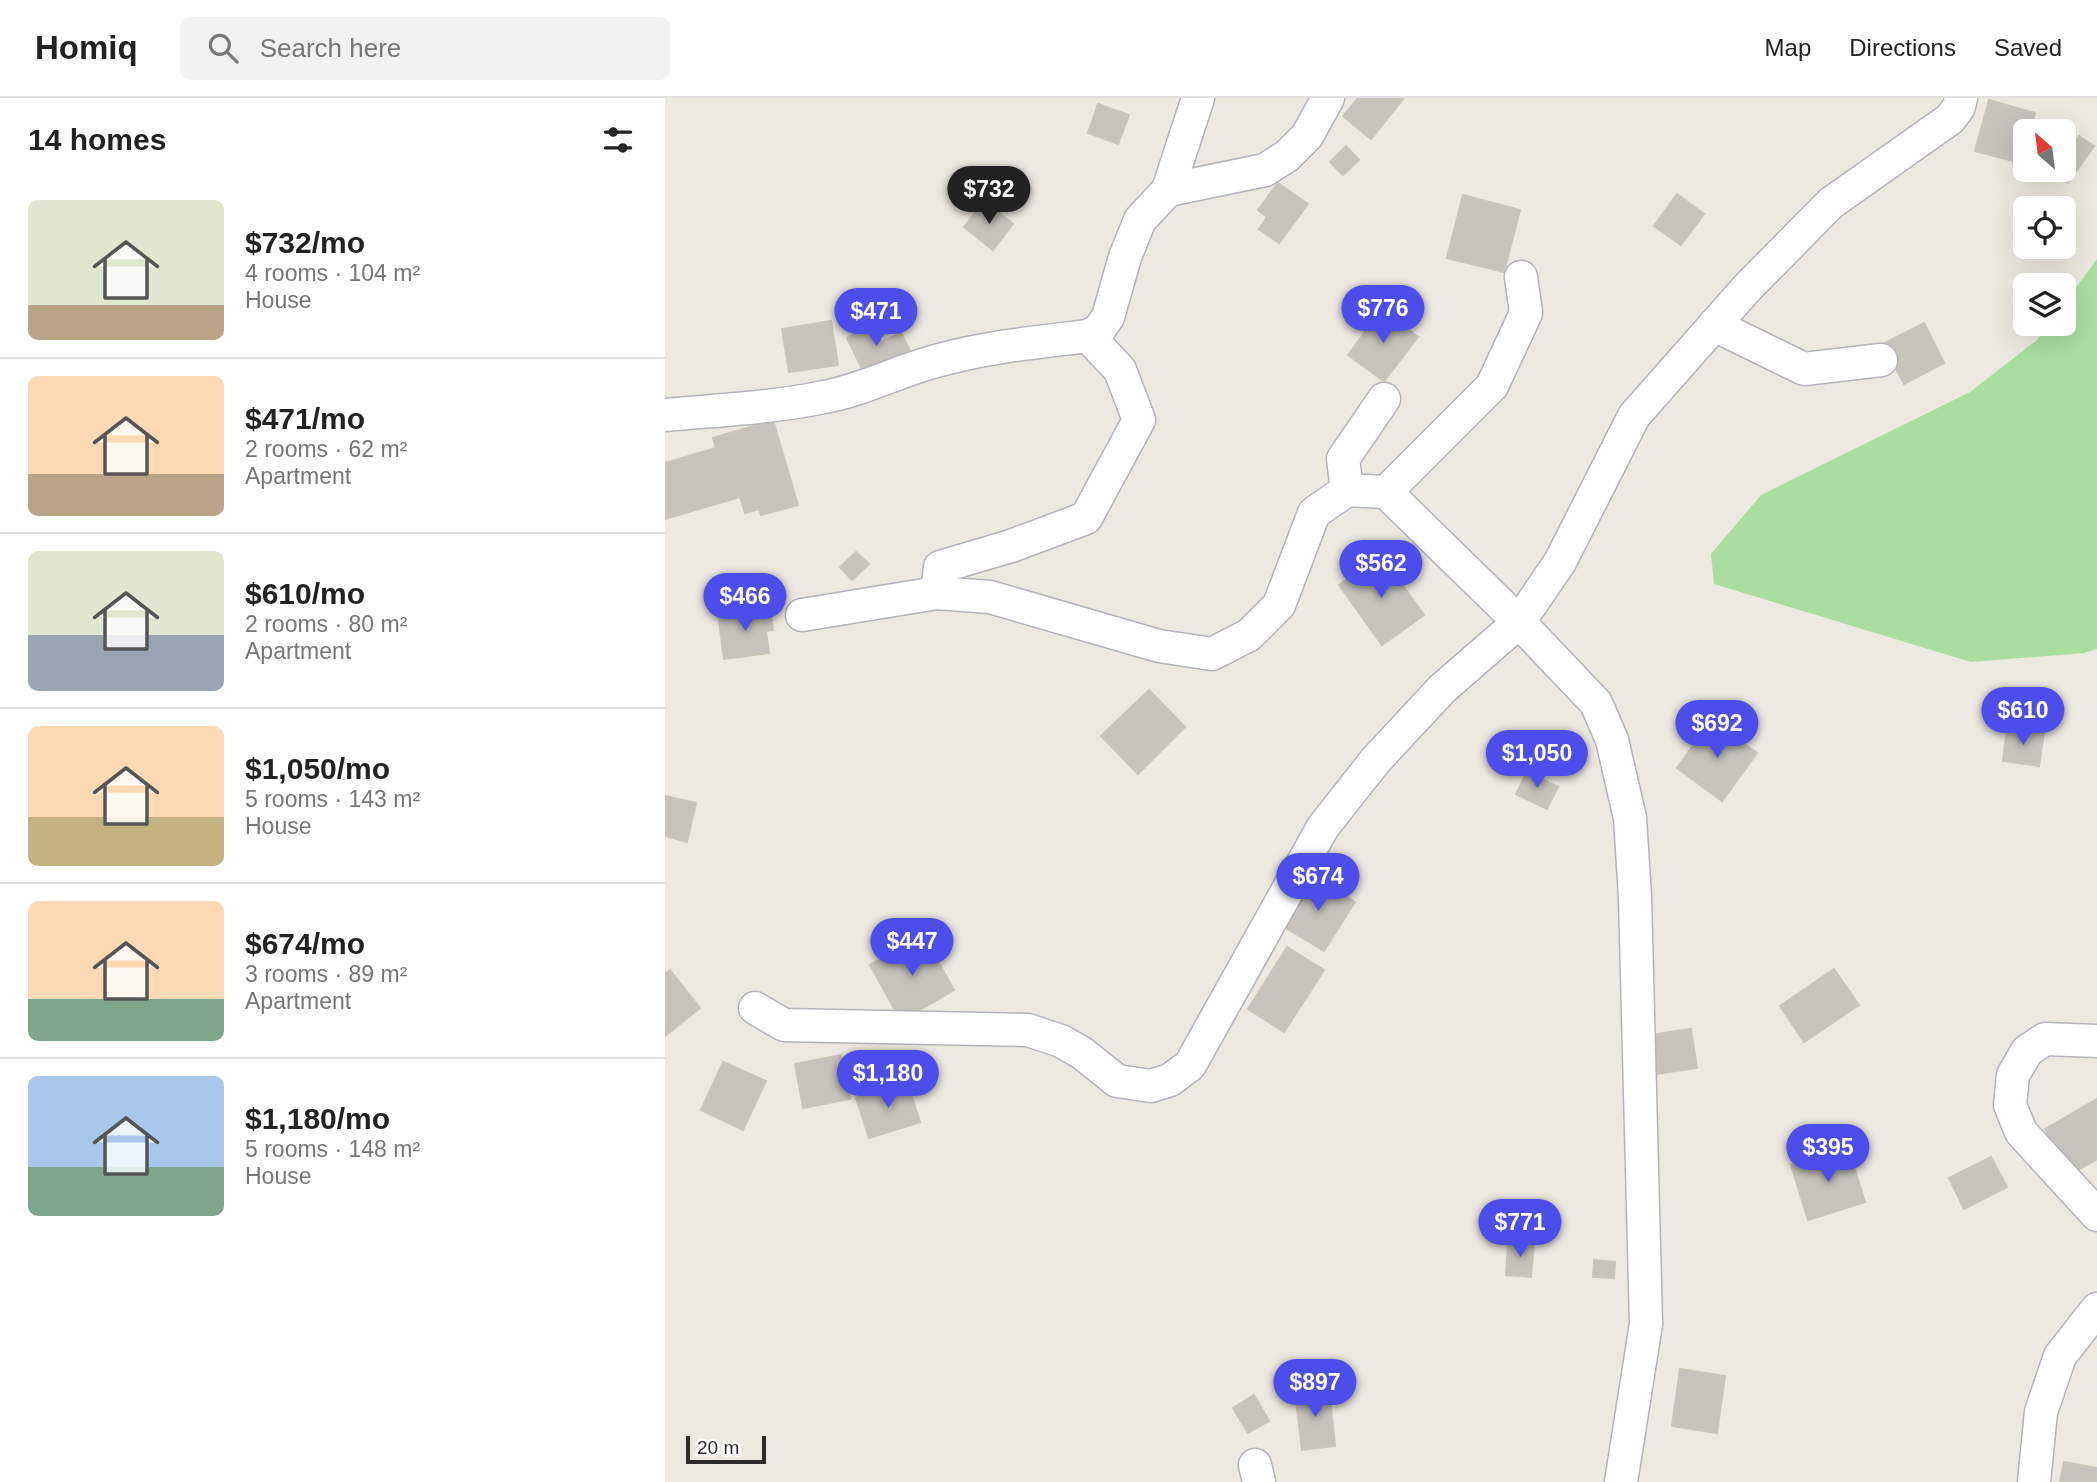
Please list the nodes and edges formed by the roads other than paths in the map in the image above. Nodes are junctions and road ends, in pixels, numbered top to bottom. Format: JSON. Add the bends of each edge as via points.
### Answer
{"nodes":[{"id":1,"x":1198,"y":98,"type":"edge"},
{"id":2,"x":1328,"y":98,"type":"edge"},
{"id":3,"x":1961,"y":98,"type":"edge"},
{"id":4,"x":1168,"y":190,"type":"junction"},
{"id":5,"x":1521,"y":277,"type":"dead end"},
{"id":6,"x":1714,"y":326,"type":"junction"},
{"id":7,"x":1088,"y":336,"type":"junction"},
{"id":8,"x":1881,"y":360,"type":"dead end"},
{"id":9,"x":1384,"y":399,"type":"dead end"},
{"id":10,"x":665,"y":415,"type":"edge"},
{"id":11,"x":1347,"y":490,"type":"junction"},
{"id":12,"x":1386,"y":492,"type":"junction"},
{"id":13,"x":937,"y":593,"type":"junction"},
{"id":14,"x":802,"y":615,"type":"dead end"},
{"id":15,"x":1519,"y":622,"type":"junction"},
{"id":16,"x":754,"y":1008,"type":"dead end"},
{"id":17,"x":2097,"y":1041,"type":"edge"},
{"id":18,"x":2097,"y":1215,"type":"edge"},
{"id":19,"x":2097,"y":1309,"type":"edge"},
{"id":20,"x":1621,"y":1482,"type":"edge"},
{"id":21,"x":2035,"y":1482,"type":"edge"}],
"edges":[{"from":1,"to":4,"type":"street"},
{"from":2,"to":4,"type":"street","via":[[1307,136],[1265,170]]},
{"from":3,"to":6,"type":"street","via":[[1950,119],[1831,203]]},
{"from":4,"to":7,"type":"street","via":[[1140,220],[1108,317]]},
{"from":5,"to":12,"type":"street","via":[[1526,313],[1492,386]]},
{"from":6,"to":8,"type":"street","via":[[1804,369]]},
{"from":6,"to":15,"type":"street","via":[[1634,416],[1560,562]]},
{"from":7,"to":10,"type":"street","via":[[990,347],[825,397]]},
{"from":7,"to":13,"type":"street","via":[[1120,370],[1139,420],[1086,518],[940,567]]},
{"from":9,"to":11,"type":"street","via":[[1343,459]]},
{"from":11,"to":12,"type":"street"},
{"from":11,"to":13,"type":"street","via":[[1314,513],[1279,605],[1249,635],[1212,653],[1159,646],[990,597]]},
{"from":12,"to":15,"type":"street"},
{"from":13,"to":14,"type":"street"},
{"from":15,"to":16,"type":"street","via":[[1442,689],[1375,761],[1323,827],[1189,1065],[1170,1080],[1151,1086],[1117,1081],[1083,1053],[1028,1030],[784,1026]]},
{"from":15,"to":20,"type":"street","via":[[1596,703],[1612,740],[1630,818],[1646,1324]]},
{"from":17,"to":18,"type":"street","via":[[2045,1039],[2027,1051],[2013,1075],[2010,1105],[2021,1132]]},
{"from":19,"to":21,"type":"street","via":[[2060,1356],[2041,1412]]}]}
